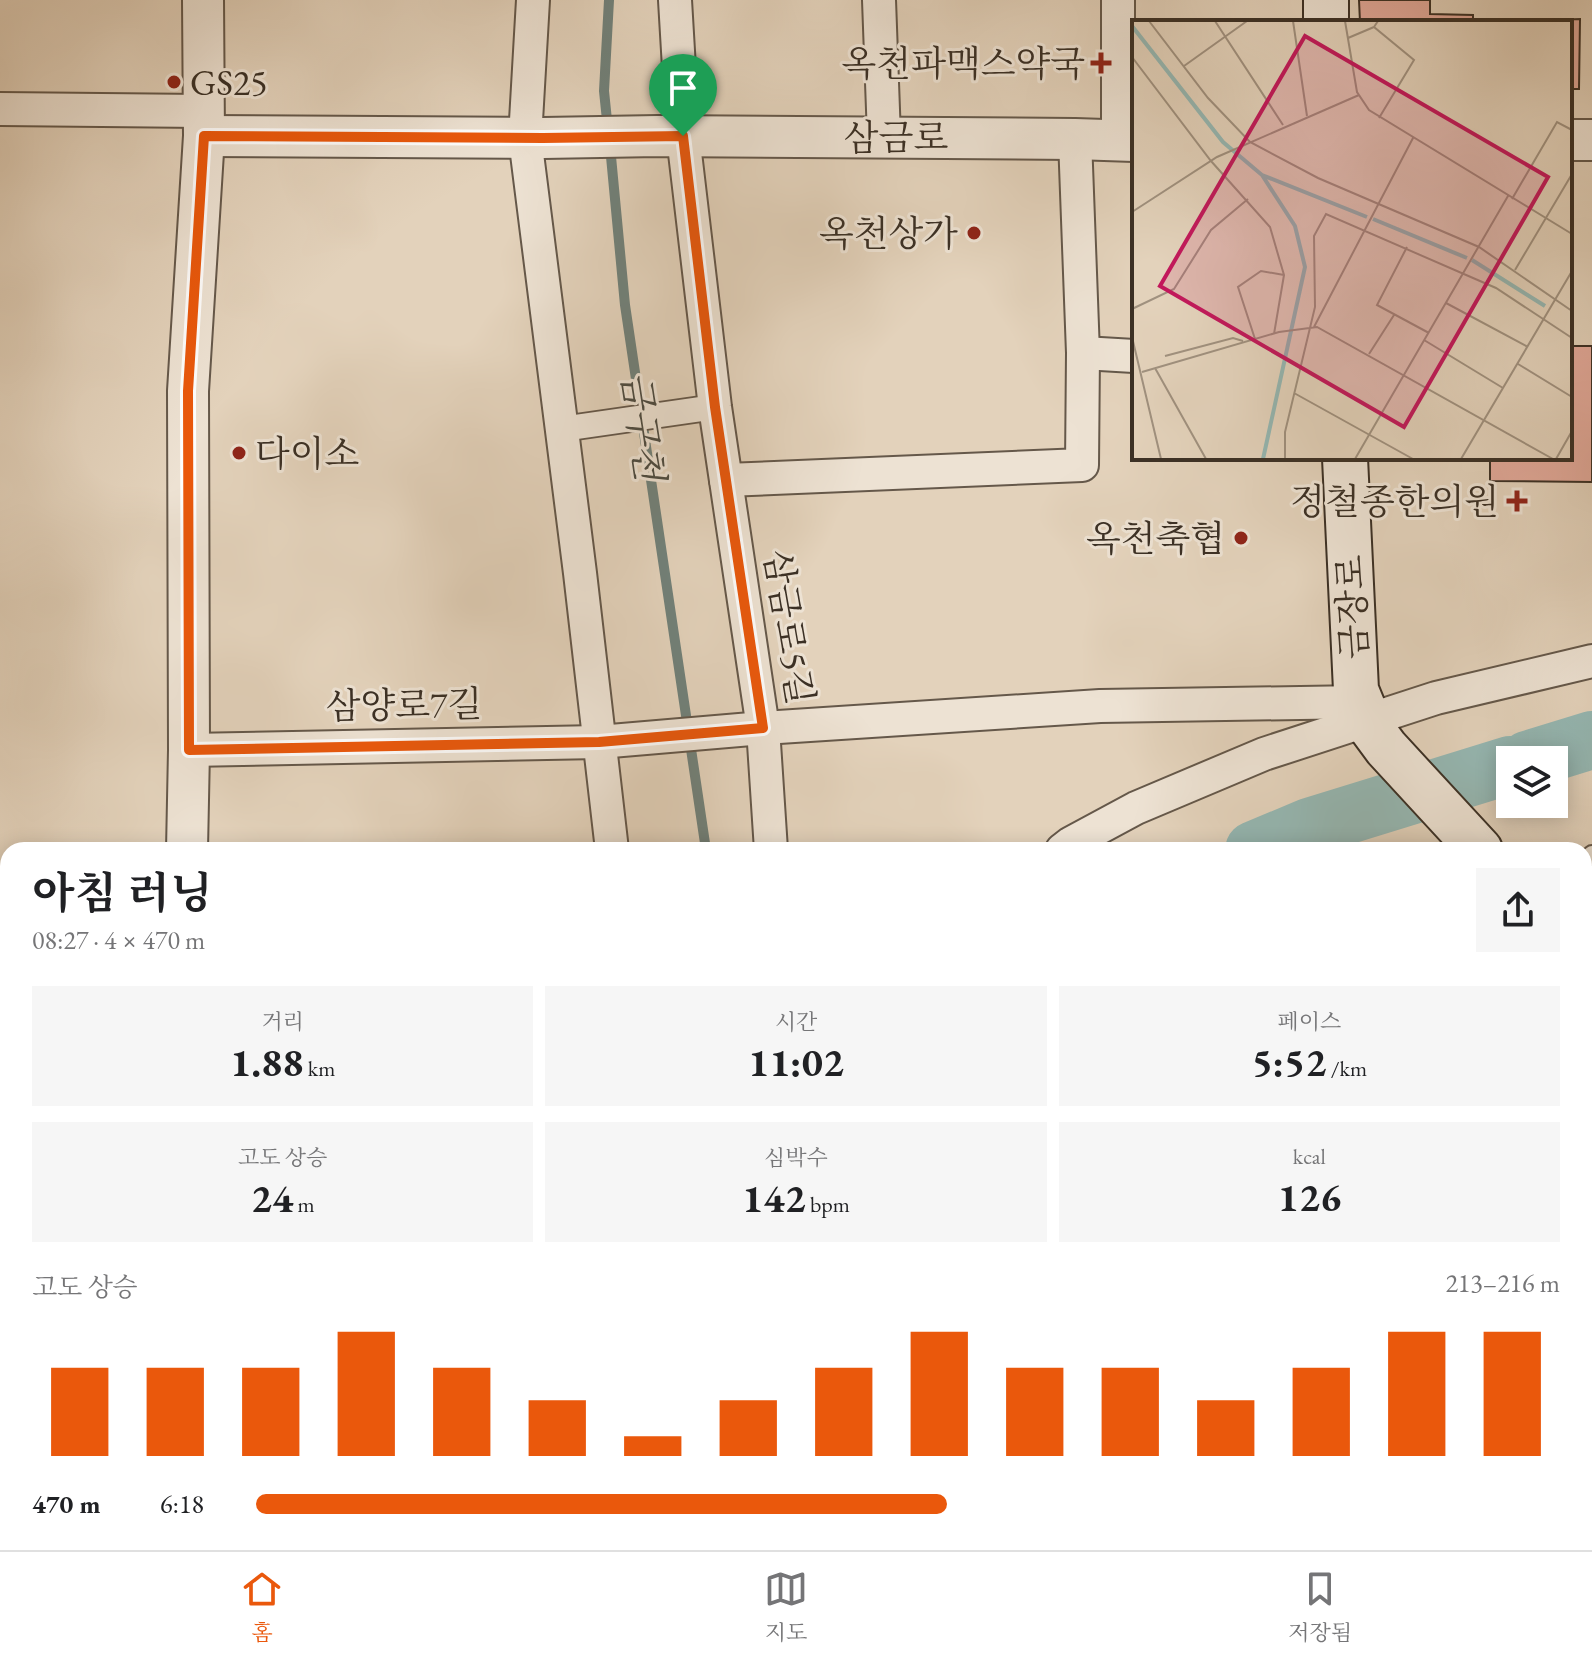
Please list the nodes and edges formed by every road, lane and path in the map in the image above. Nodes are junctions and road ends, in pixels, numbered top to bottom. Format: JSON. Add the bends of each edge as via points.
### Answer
{"nodes":[{"id":1,"x":203,"y":0,"type":"edge"},
{"id":2,"x":533,"y":0,"type":"edge"},
{"id":3,"x":675,"y":0,"type":"edge"},
{"id":4,"x":879,"y":0,"type":"edge"},
{"id":5,"x":1118,"y":0,"type":"edge"},
{"id":6,"x":0,"y":109,"type":"edge"},
{"id":7,"x":203,"y":123,"type":"junction"},
{"id":8,"x":671,"y":136,"type":"junction"},
{"id":9,"x":884,"y":137,"type":"junction"},
{"id":10,"x":534,"y":138,"type":"junction"},
{"id":11,"x":1075,"y":139,"type":"junction"},
{"id":12,"x":1126,"y":141,"type":"edge"},
{"id":13,"x":1083,"y":353,"type":"junction"},
{"id":14,"x":1132,"y":356,"type":"edge"},
{"id":15,"x":715,"y":407,"type":"junction"},
{"id":16,"x":562,"y":429,"type":"junction"},
{"id":17,"x":1345,"y":460,"type":"edge"},
{"id":18,"x":726,"y":480,"type":"junction"},
{"id":19,"x":1592,"y":661,"type":"edge"},
{"id":20,"x":1372,"y":724,"type":"junction"},
{"id":21,"x":752,"y":729,"type":"junction"},
{"id":22,"x":610,"y":740,"type":"junction"},
{"id":23,"x":189,"y":750,"type":"junction"},
{"id":24,"x":187,"y":842,"type":"edge"},
{"id":25,"x":612,"y":842,"type":"edge"},
{"id":26,"x":770,"y":842,"type":"edge"},
{"id":27,"x":1073,"y":842,"type":"edge"},
{"id":28,"x":1473,"y":842,"type":"edge"}],
"edges":[{"from":1,"to":7,"type":"street"},
{"from":2,"to":10,"type":"street"},
{"from":3,"to":8,"type":"street","name":"삼금로5길"},
{"from":4,"to":9,"type":"street"},
{"from":5,"to":12,"type":"street"},
{"from":6,"to":7,"type":"street"},
{"from":7,"to":10,"type":"street"},
{"from":7,"to":23,"type":"street","via":[[188,391]]},
{"from":8,"to":9,"type":"street","name":"삼금로"},
{"from":8,"to":10,"type":"street","name":"삼금로"},
{"from":8,"to":15,"type":"street","name":"삼금로5길"},
{"from":9,"to":11,"type":"street","name":"삼금로"},
{"from":10,"to":16,"type":"street"},
{"from":11,"to":12,"type":"street","name":"삼금로"},
{"from":11,"to":13,"type":"street"},
{"from":13,"to":14,"type":"street"},
{"from":13,"to":18,"type":"street","via":[[1082,465]]},
{"from":15,"to":16,"type":"street"},
{"from":15,"to":18,"type":"street","name":"삼금로5길"},
{"from":16,"to":22,"type":"street"},
{"from":17,"to":20,"type":"main road","name":"금장로","via":[[1356,690]]},
{"from":18,"to":21,"type":"street","name":"삼금로5길"},
{"from":19,"to":20,"type":"street","via":[[1436,698]]},
{"from":20,"to":21,"type":"street","name":"삼금로5길","via":[[1100,706]]},
{"from":20,"to":27,"type":"street","via":[[1264,754],[1136,808]]},
{"from":20,"to":28,"type":"main road"},
{"from":21,"to":22,"type":"street","name":"삼양로7길"},
{"from":21,"to":26,"type":"street"},
{"from":22,"to":23,"type":"street","name":"삼양로7길"},
{"from":22,"to":25,"type":"street"},
{"from":23,"to":24,"type":"street"}]}
